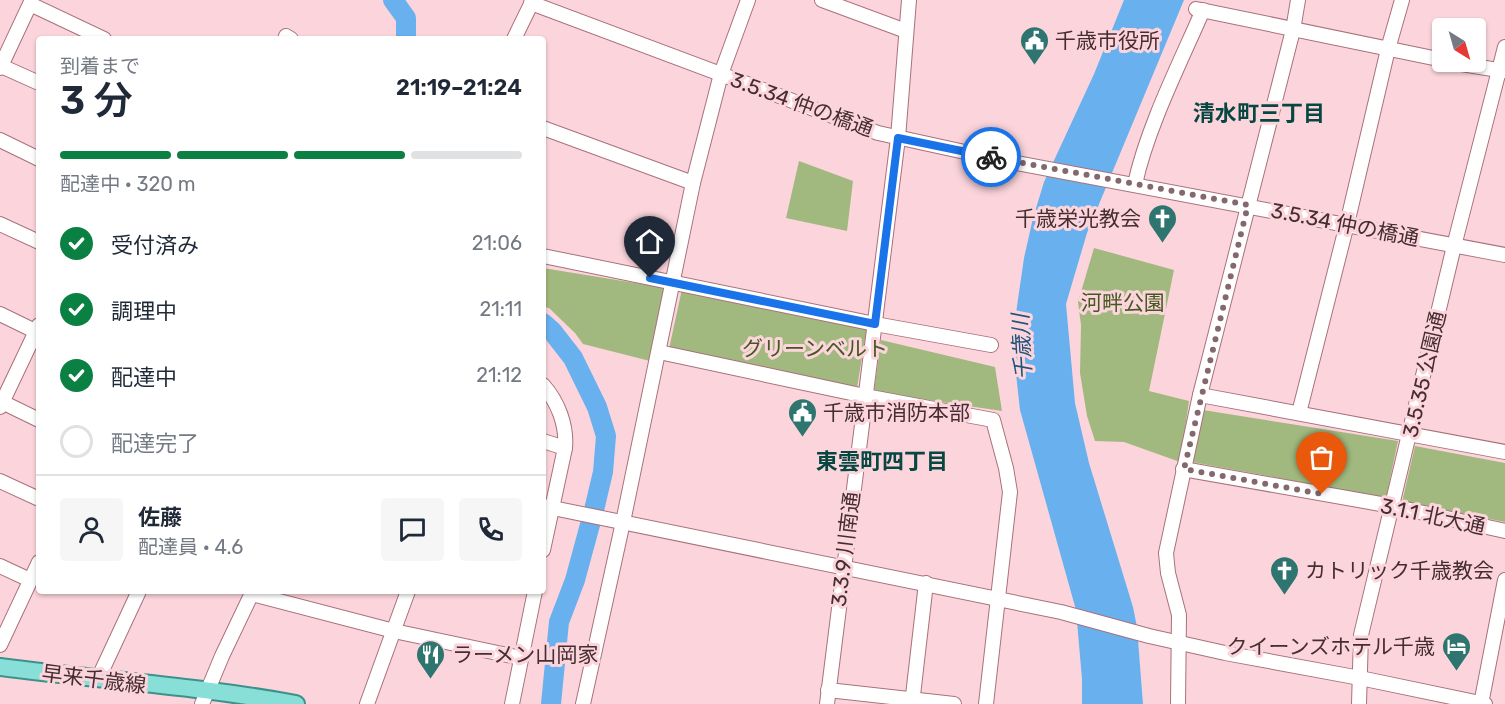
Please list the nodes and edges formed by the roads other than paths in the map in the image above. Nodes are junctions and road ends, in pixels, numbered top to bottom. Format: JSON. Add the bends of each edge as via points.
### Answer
{"nodes":[{"id":1,"x":748,"y":0,"type":"edge"},
{"id":2,"x":822,"y":0,"type":"edge"},
{"id":3,"x":909,"y":0,"type":"edge"},
{"id":4,"x":1298,"y":0,"type":"edge"},
{"id":5,"x":1402,"y":0,"type":"edge"},
{"id":6,"x":532,"y":1,"type":"edge"},
{"id":7,"x":1293,"y":30,"type":"junction"},
{"id":8,"x":906,"y":31,"type":"junction"},
{"id":9,"x":98,"y":36,"type":"edge"},
{"id":10,"x":515,"y":36,"type":"edge"},
{"id":11,"x":1505,"y":46,"type":"edge"},
{"id":12,"x":1388,"y":49,"type":"junction"},
{"id":13,"x":1432,"y":58,"type":"edge"},
{"id":14,"x":1,"y":67,"type":"edge"},
{"id":15,"x":1486,"y":68,"type":"edge"},
{"id":16,"x":1502,"y":71,"type":"edge"},
{"id":17,"x":722,"y":74,"type":"junction"},
{"id":18,"x":36,"y":82,"type":"edge"},
{"id":19,"x":546,"y":129,"type":"edge"},
{"id":20,"x":898,"y":138,"type":"junction"},
{"id":21,"x":0,"y":140,"type":"edge"},
{"id":22,"x":36,"y":158,"type":"edge"},
{"id":23,"x":693,"y":183,"type":"junction"},
{"id":24,"x":1130,"y":183,"type":"junction"},
{"id":25,"x":1248,"y":205,"type":"junction"},
{"id":26,"x":0,"y":224,"type":"edge"},
{"id":27,"x":1347,"y":224,"type":"junction"},
{"id":28,"x":36,"y":241,"type":"edge"},
{"id":29,"x":1454,"y":246,"type":"junction"},
{"id":30,"x":1505,"y":255,"type":"edge"},
{"id":31,"x":546,"y":257,"type":"edge"},
{"id":32,"x":672,"y":283,"type":"junction"},
{"id":33,"x":0,"y":314,"type":"edge"},
{"id":34,"x":875,"y":324,"type":"junction"},
{"id":35,"x":36,"y":329,"type":"edge"},
{"id":36,"x":36,"y":334,"type":"edge"},
{"id":37,"x":991,"y":345,"type":"dead end"},
{"id":38,"x":659,"y":352,"type":"junction"},
{"id":39,"x":546,"y":390,"type":"edge"},
{"id":40,"x":1200,"y":395,"type":"junction"},
{"id":41,"x":865,"y":396,"type":"junction"},
{"id":42,"x":1,"y":404,"type":"edge"},
{"id":43,"x":1299,"y":413,"type":"junction"},
{"id":44,"x":36,"y":419,"type":"edge"},
{"id":45,"x":1410,"y":434,"type":"junction"},
{"id":46,"x":546,"y":442,"type":"edge"},
{"id":47,"x":565,"y":447,"type":"junction"},
{"id":48,"x":1505,"y":452,"type":"edge"},
{"id":49,"x":1184,"y":469,"type":"junction"},
{"id":50,"x":0,"y":481,"type":"edge"},
{"id":51,"x":36,"y":498,"type":"edge"},
{"id":52,"x":1392,"y":506,"type":"junction"},
{"id":53,"x":547,"y":507,"type":"edge"},
{"id":54,"x":623,"y":522,"type":"junction"},
{"id":55,"x":1505,"y":531,"type":"edge"},
{"id":56,"x":0,"y":566,"type":"edge"},
{"id":57,"x":843,"y":566,"type":"junction"},
{"id":58,"x":36,"y":567,"type":"edge"},
{"id":59,"x":30,"y":580,"type":"junction"},
{"id":60,"x":1505,"y":580,"type":"edge"},
{"id":61,"x":926,"y":584,"type":"junction"},
{"id":62,"x":138,"y":594,"type":"edge"},
{"id":63,"x":253,"y":594,"type":"edge"},
{"id":64,"x":257,"y":594,"type":"edge"},
{"id":65,"x":407,"y":594,"type":"edge"},
{"id":66,"x":534,"y":594,"type":"edge"},
{"id":67,"x":999,"y":598,"type":"junction"},
{"id":68,"x":394,"y":631,"type":"junction"},
{"id":69,"x":1177,"y":642,"type":"junction"},
{"id":70,"x":0,"y":645,"type":"edge"},
{"id":71,"x":521,"y":658,"type":"junction"},
{"id":72,"x":0,"y":667,"type":"edge"},
{"id":73,"x":1360,"y":678,"type":"junction"},
{"id":74,"x":98,"y":679,"type":"junction"},
{"id":75,"x":205,"y":697,"type":"edge"},
{"id":76,"x":828,"y":697,"type":"edge"},
{"id":77,"x":913,"y":702,"type":"edge"},
{"id":78,"x":296,"y":704,"type":"edge"},
{"id":79,"x":367,"y":704,"type":"edge"},
{"id":80,"x":512,"y":704,"type":"edge"},
{"id":81,"x":583,"y":704,"type":"edge"},
{"id":82,"x":954,"y":704,"type":"edge"},
{"id":83,"x":986,"y":704,"type":"edge"},
{"id":84,"x":1178,"y":704,"type":"edge"},
{"id":85,"x":1359,"y":704,"type":"edge"},
{"id":86,"x":1483,"y":704,"type":"edge"}],
"edges":[{"from":1,"to":17,"type":"street"},
{"from":2,"to":8,"type":"street"},
{"from":3,"to":8,"type":"street","name":"3.3.9 川南通"},
{"from":4,"to":7,"type":"street"},
{"from":5,"to":12,"type":"street"},
{"from":6,"to":10,"type":"street"},
{"from":6,"to":17,"type":"street","name":"3.5.34 仲の橋通"},
{"from":7,"to":12,"type":"street"},
{"from":7,"to":24,"type":"street","via":[[1199,9]]},
{"from":7,"to":25,"type":"street"},
{"from":8,"to":20,"type":"street","name":"3.3.9 川南通"},
{"from":9,"to":14,"type":"street","via":[[30,4]]},
{"from":11,"to":16,"type":"street","name":"3.5.35 公園通"},
{"from":12,"to":13,"type":"street"},
{"from":12,"to":27,"type":"street"},
{"from":14,"to":18,"type":"street"},
{"from":15,"to":16,"type":"street"},
{"from":16,"to":29,"type":"street","name":"3.5.35 公園通"},
{"from":17,"to":20,"type":"street","name":"3.5.34 仲の橋通"},
{"from":17,"to":23,"type":"street"},
{"from":19,"to":23,"type":"street"},
{"from":20,"to":24,"type":"street","name":"3.5.34 仲の橋通"},
{"from":20,"to":34,"type":"street","name":"3.3.9 川南通"},
{"from":21,"to":22,"type":"street"},
{"from":23,"to":32,"type":"street"},
{"from":24,"to":25,"type":"street","name":"3.5.34 仲の橋通"},
{"from":25,"to":27,"type":"street","name":"3.5.34 仲の橋通"},
{"from":25,"to":40,"type":"street"},
{"from":26,"to":28,"type":"street"},
{"from":27,"to":29,"type":"street","name":"3.5.34 仲の橋通"},
{"from":27,"to":43,"type":"street"},
{"from":29,"to":30,"type":"street","name":"3.5.34 仲の橋通"},
{"from":29,"to":45,"type":"street","name":"3.5.35 公園通"},
{"from":31,"to":32,"type":"street"},
{"from":32,"to":34,"type":"street"},
{"from":32,"to":38,"type":"street"},
{"from":33,"to":35,"type":"street"},
{"from":34,"to":37,"type":"street"},
{"from":34,"to":41,"type":"street","name":"3.3.9 川南通"},
{"from":36,"to":42,"type":"street"},
{"from":38,"to":41,"type":"street"},
{"from":38,"to":54,"type":"street"},
{"from":39,"to":47,"type":"street","via":[[566,431]]},
{"from":40,"to":43,"type":"street"},
{"from":40,"to":49,"type":"street"},
{"from":41,"to":57,"type":"street","name":"3.3.9 川南通"},
{"from":41,"to":67,"type":"street","via":[[993,420],[1010,492]]},
{"from":42,"to":44,"type":"street"},
{"from":43,"to":45,"type":"street"},
{"from":45,"to":48,"type":"street"},
{"from":45,"to":52,"type":"street","name":"3.5.35 公園通"},
{"from":46,"to":47,"type":"street"},
{"from":47,"to":53,"type":"street"},
{"from":49,"to":52,"type":"street","name":"3.1.1 北大通"},
{"from":49,"to":69,"type":"street","via":[[1166,553],[1179,615]]},
{"from":50,"to":51,"type":"street"},
{"from":52,"to":55,"type":"street","name":"3.1.1 北大通"},
{"from":52,"to":73,"type":"street","name":"3.5.35 公園通","via":[[1361,635]]},
{"from":53,"to":54,"type":"street"},
{"from":54,"to":57,"type":"street"},
{"from":54,"to":81,"type":"street"},
{"from":56,"to":59,"type":"street"},
{"from":57,"to":61,"type":"street"},
{"from":57,"to":76,"type":"street","name":"3.3.9 川南通"},
{"from":58,"to":59,"type":"street"},
{"from":59,"to":70,"type":"street"},
{"from":60,"to":86,"type":"street"},
{"from":61,"to":67,"type":"street"},
{"from":61,"to":77,"type":"street"},
{"from":62,"to":74,"type":"street"},
{"from":63,"to":75,"type":"street"},
{"from":64,"to":68,"type":"street"},
{"from":65,"to":68,"type":"street"},
{"from":66,"to":71,"type":"street"},
{"from":67,"to":69,"type":"street"},
{"from":67,"to":83,"type":"street"},
{"from":68,"to":71,"type":"street"},
{"from":68,"to":79,"type":"street"},
{"from":69,"to":73,"type":"street"},
{"from":69,"to":84,"type":"street"},
{"from":71,"to":80,"type":"street"},
{"from":72,"to":74,"type":"main road","name":"早来千歳線"},
{"from":73,"to":85,"type":"street","name":"3.5.35 公園通"},
{"from":73,"to":86,"type":"street"},
{"from":74,"to":75,"type":"main road","name":"早来千歳線"},
{"from":75,"to":78,"type":"main road","name":"早来千歳線"},
{"from":76,"to":77,"type":"street"},
{"from":77,"to":82,"type":"street"}]}
